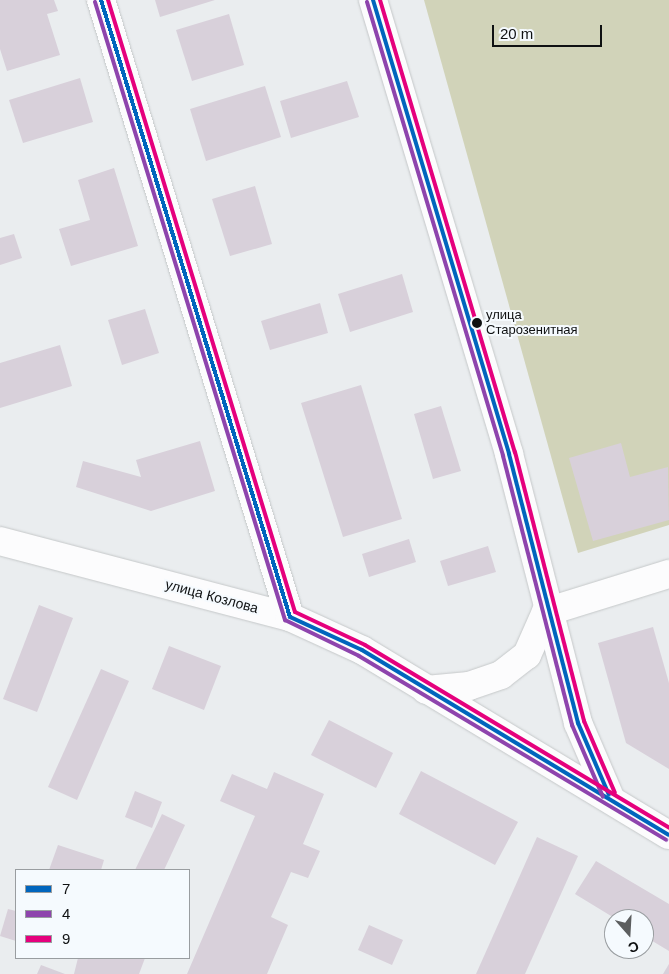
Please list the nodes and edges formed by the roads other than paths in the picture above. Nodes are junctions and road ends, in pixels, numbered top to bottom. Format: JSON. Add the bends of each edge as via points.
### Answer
{"nodes":[{"id":1,"x":101,"y":0,"type":"edge"},
{"id":2,"x":373,"y":0,"type":"edge"},
{"id":3,"x":0,"y":541,"type":"edge"},
{"id":4,"x":669,"y":574,"type":"edge"},
{"id":5,"x":546,"y":612,"type":"junction"},
{"id":6,"x":290,"y":617,"type":"junction"},
{"id":7,"x":426,"y":690,"type":"junction"},
{"id":8,"x":608,"y":796,"type":"junction"},
{"id":9,"x":669,"y":835,"type":"edge"}],
"edges":[{"from":1,"to":6,"type":"main road"},
{"from":2,"to":5,"type":"main road","via":[[509,454]]},
{"from":3,"to":6,"type":"main road","name":"улица Козлова"},
{"from":4,"to":5,"type":"main road"},
{"from":5,"to":7,"type":"main road","via":[[527,655],[501,676],[469,686]]},
{"from":5,"to":8,"type":"main road","via":[[578,723]]},
{"from":6,"to":7,"type":"main road","name":"улица Козлова","via":[[362,650]]},
{"from":7,"to":8,"type":"main road","name":"улица Козлова"},
{"from":8,"to":9,"type":"main road","name":"улица Козлова"}]}
